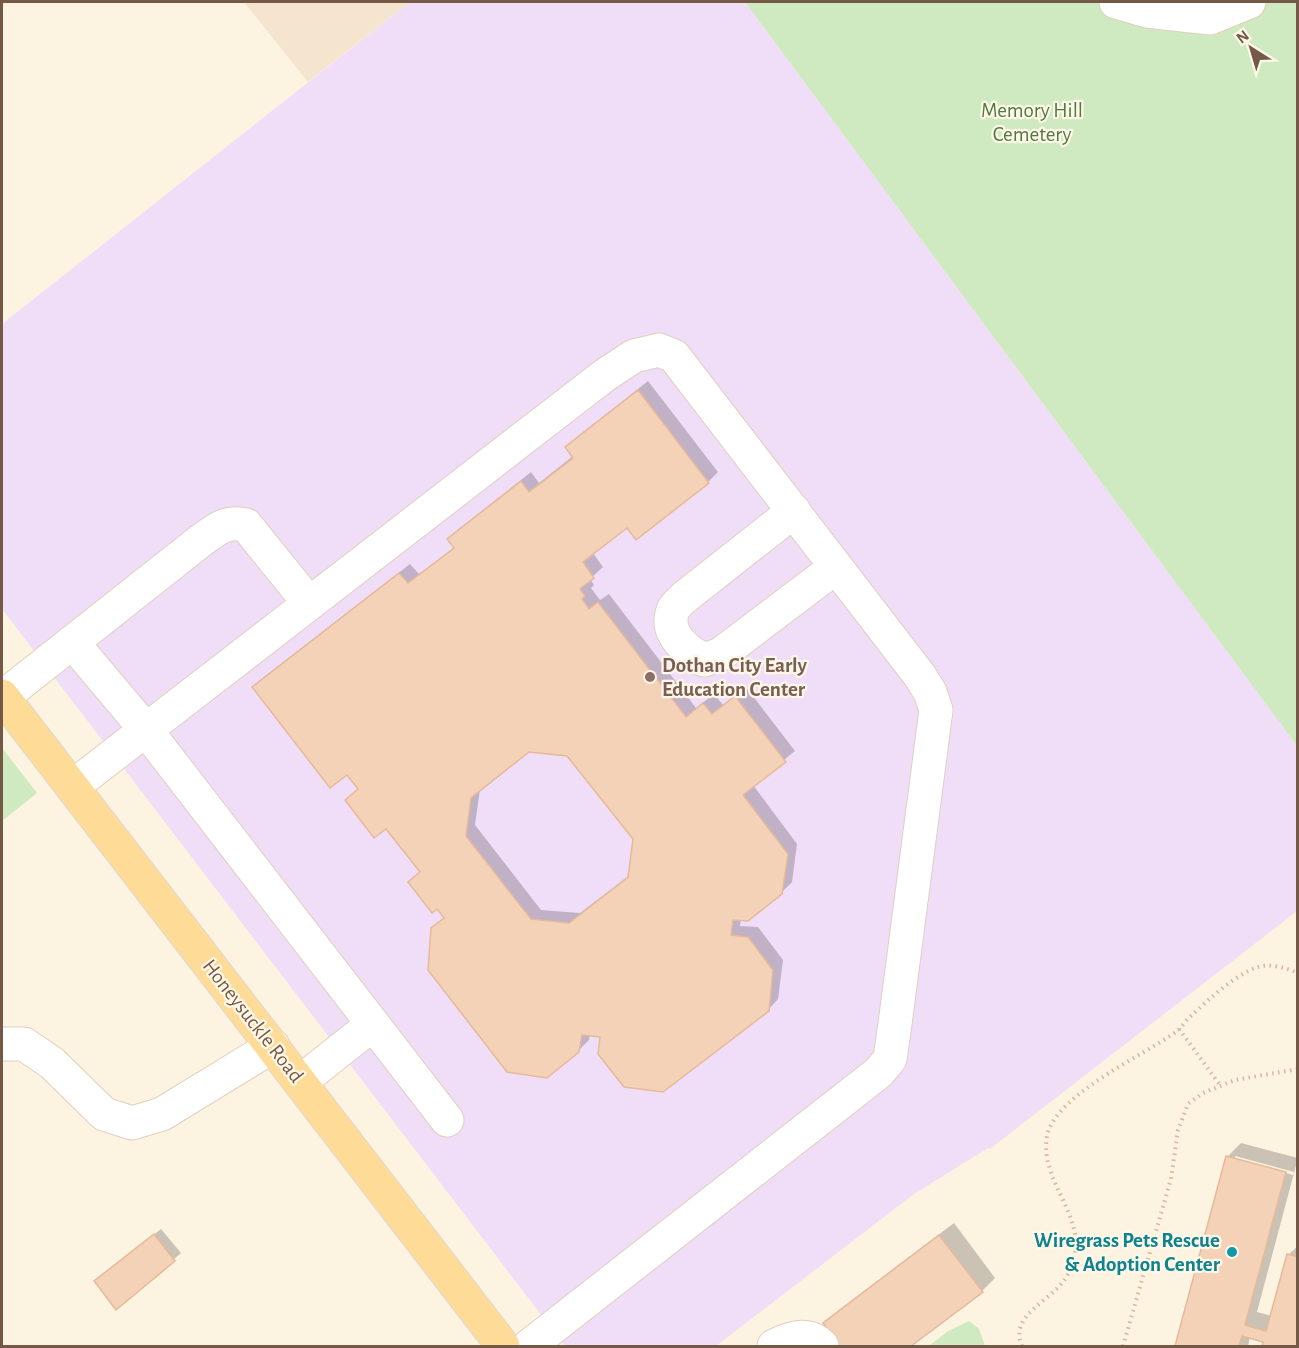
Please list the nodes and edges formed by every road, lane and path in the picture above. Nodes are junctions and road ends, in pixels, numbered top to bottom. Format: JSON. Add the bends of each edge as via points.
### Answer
{"nodes":[{"id":1,"x":1116,"y":2,"type":"edge"},
{"id":2,"x":1249,"y":2,"type":"edge"},
{"id":3,"x":794,"y":512,"type":"junction"},
{"id":4,"x":836,"y":567,"type":"junction"},
{"id":5,"x":309,"y":603,"type":"junction"},
{"id":6,"x":72,"y":642,"type":"junction"},
{"id":7,"x":2,"y":696,"type":"edge"},
{"id":8,"x":146,"y":730,"type":"junction"},
{"id":9,"x":72,"y":787,"type":"junction"},
{"id":10,"x":1298,"y":973,"type":"edge"},
{"id":11,"x":373,"y":1024,"type":"junction"},
{"id":12,"x":1179,"y":1029,"type":"junction"},
{"id":13,"x":2,"y":1044,"type":"edge"},
{"id":14,"x":273,"y":1046,"type":"junction"},
{"id":15,"x":1298,"y":1069,"type":"edge"},
{"id":16,"x":300,"y":1082,"type":"junction"},
{"id":17,"x":1220,"y":1085,"type":"junction"},
{"id":18,"x":447,"y":1120,"type":"dead end"},
{"id":19,"x":503,"y":1347,"type":"edge"},
{"id":20,"x":529,"y":1347,"type":"edge"},
{"id":21,"x":774,"y":1347,"type":"edge"},
{"id":22,"x":822,"y":1347,"type":"edge"},
{"id":23,"x":1022,"y":1347,"type":"edge"},
{"id":24,"x":1124,"y":1347,"type":"edge"}],
"edges":[{"from":1,"to":2,"type":"lane","via":[[1147,11],[1210,18]]},
{"from":3,"to":4,"type":"lane"},
{"from":3,"to":4,"type":"lane","via":[[674,608],[670,624],[678,640],[704,660],[721,654]]},
{"from":3,"to":5,"type":"lane","via":[[674,357],[659,350],[634,356],[605,375]]},
{"from":4,"to":20,"type":"lane","via":[[920,676],[936,710],[890,1059],[878,1073]]},
{"from":5,"to":6,"type":"lane","via":[[246,525],[234,522],[199,542]]},
{"from":5,"to":8,"type":"lane"},
{"from":6,"to":7,"type":"lane"},
{"from":6,"to":8,"type":"lane"},
{"from":7,"to":9,"type":"main road","name":"Honeysuckle Road"},
{"from":8,"to":9,"type":"lane"},
{"from":8,"to":11,"type":"lane"},
{"from":9,"to":14,"type":"main road","name":"Honeysuckle Road"},
{"from":10,"to":12,"type":"path","via":[[1258,966],[1218,993]]},
{"from":11,"to":16,"type":"lane"},
{"from":11,"to":18,"type":"lane"},
{"from":12,"to":17,"type":"path"},
{"from":12,"to":23,"type":"path","via":[[1086,1089],[1052,1123],[1047,1135],[1050,1173],[1072,1223],[1076,1250],[1062,1283],[1020,1326]]},
{"from":13,"to":14,"type":"lane","via":[[24,1044],[52,1063],[105,1114],[132,1123],[162,1114]]},
{"from":14,"to":16,"type":"main road","name":"Honeysuckle Road"},
{"from":15,"to":17,"type":"path"},
{"from":16,"to":19,"type":"main road","name":"Honeysuckle Road"},
{"from":17,"to":24,"type":"path","via":[[1194,1099],[1184,1112],[1171,1179]]},
{"from":21,"to":22,"type":"lane","via":[[794,1337],[818,1341]]}]}
